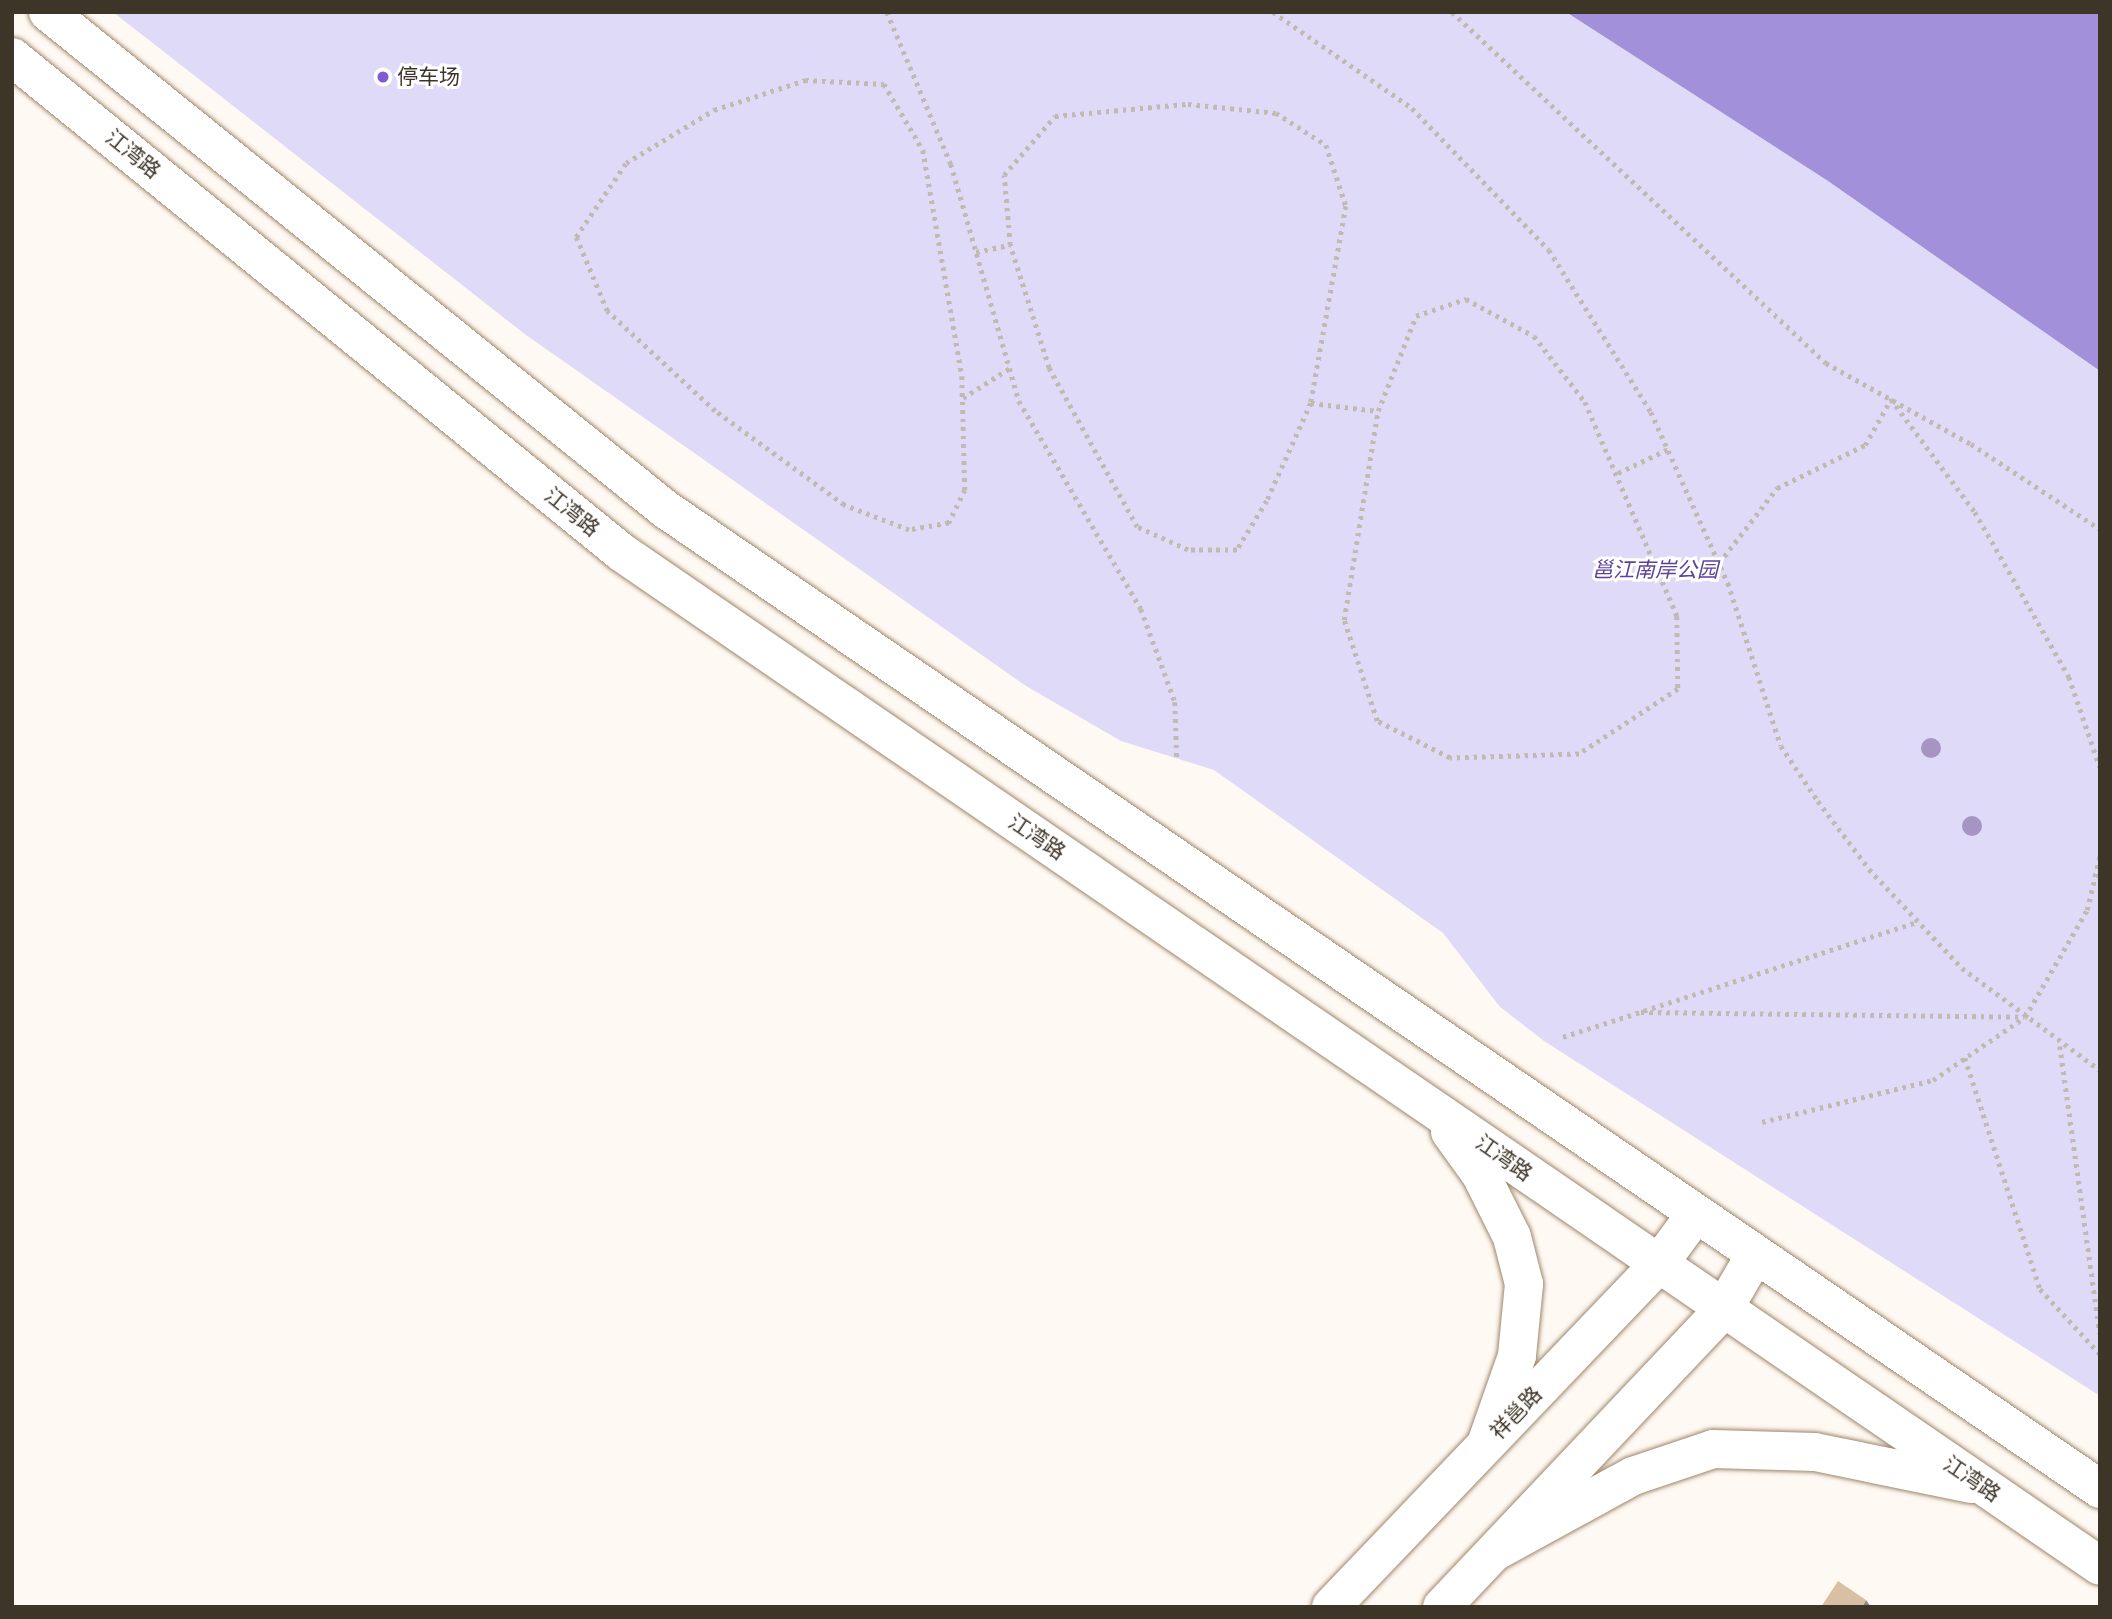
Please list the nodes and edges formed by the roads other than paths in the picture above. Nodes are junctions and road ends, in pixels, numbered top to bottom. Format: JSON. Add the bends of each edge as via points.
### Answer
{"nodes":[{"id":1,"x":48,"y":12,"type":"edge"},
{"id":2,"x":12,"y":57,"type":"edge"},
{"id":3,"x":1434,"y":1111,"type":"junction"},
{"id":4,"x":1695,"y":1215,"type":"junction"},
{"id":5,"x":1754,"y":1256,"type":"junction"},
{"id":6,"x":1658,"y":1265,"type":"junction"},
{"id":7,"x":1723,"y":1310,"type":"junction"},
{"id":8,"x":1486,"y":1444,"type":"junction"},
{"id":9,"x":1982,"y":1486,"type":"junction"},
{"id":10,"x":2100,"y":1489,"type":"edge"},
{"id":11,"x":1496,"y":1551,"type":"junction"},
{"id":12,"x":2100,"y":1566,"type":"edge"},
{"id":13,"x":1331,"y":1607,"type":"edge"},
{"id":14,"x":1442,"y":1607,"type":"edge"}],
"edges":[{"from":1,"to":4,"type":"main road","via":[[665,509]]},
{"from":2,"to":3,"type":"main road","name":"江湾路","via":[[621,552]]},
{"from":3,"to":6,"type":"main road","name":"江湾路"},
{"from":3,"to":8,"type":"main road","via":[[1481,1175],[1512,1237],[1524,1284],[1517,1356]]},
{"from":4,"to":5,"type":"main road"},
{"from":4,"to":6,"type":"main road","name":"祥邕路"},
{"from":5,"to":7,"type":"main road"},
{"from":5,"to":10,"type":"main road"},
{"from":6,"to":7,"type":"main road","name":"江湾路"},
{"from":6,"to":8,"type":"main road","name":"祥邕路"},
{"from":7,"to":9,"type":"main road","name":"江湾路"},
{"from":7,"to":11,"type":"main road"},
{"from":8,"to":13,"type":"main road","name":"祥邕路"},
{"from":9,"to":11,"type":"main road","via":[[1815,1452],[1713,1449],[1633,1476]]},
{"from":9,"to":12,"type":"main road","name":"江湾路"},
{"from":11,"to":14,"type":"main road"}]}
